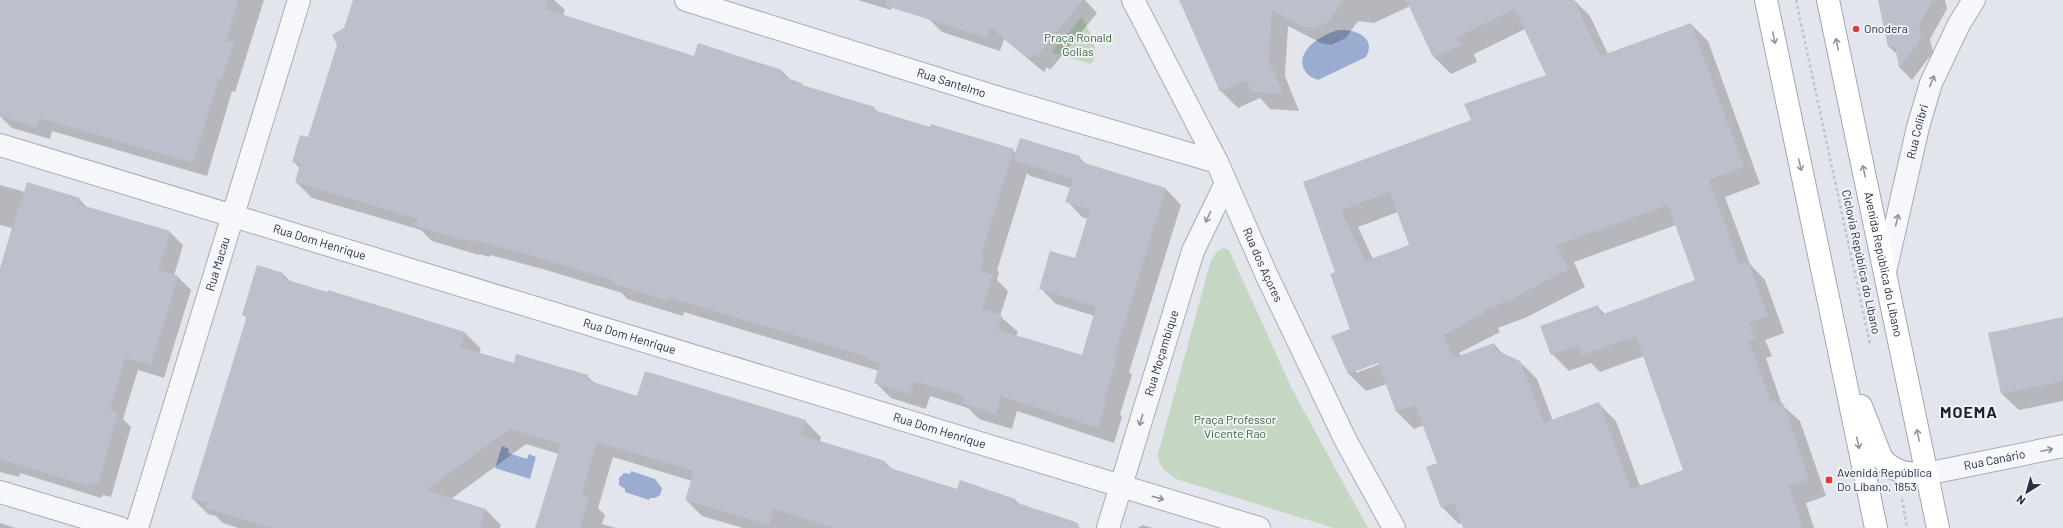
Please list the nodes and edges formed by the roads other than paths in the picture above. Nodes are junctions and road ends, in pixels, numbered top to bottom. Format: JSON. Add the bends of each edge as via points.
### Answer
{"nodes":[{"id":1,"x":298,"y":0,"type":"edge"},
{"id":2,"x":686,"y":0,"type":"edge"},
{"id":3,"x":1766,"y":0,"type":"edge"},
{"id":4,"x":1828,"y":0,"type":"edge"},
{"id":5,"x":1974,"y":0,"type":"edge"},
{"id":6,"x":1136,"y":1,"type":"edge"},
{"id":7,"x":0,"y":145,"type":"edge"},
{"id":8,"x":1217,"y":162,"type":"junction"},
{"id":9,"x":1226,"y":183,"type":"junction"},
{"id":10,"x":232,"y":215,"type":"junction"},
{"id":11,"x":1818,"y":251,"type":"junction"},
{"id":12,"x":1885,"y":272,"type":"junction"},
{"id":13,"x":2063,"y":446,"type":"edge"},
{"id":14,"x":1926,"y":474,"type":"junction"},
{"id":15,"x":1120,"y":487,"type":"junction"},
{"id":16,"x":0,"y":492,"type":"edge"},
{"id":17,"x":120,"y":528,"type":"edge"},
{"id":18,"x":137,"y":528,"type":"edge"},
{"id":19,"x":1108,"y":528,"type":"edge"},
{"id":20,"x":1259,"y":528,"type":"edge"},
{"id":21,"x":1394,"y":528,"type":"edge"},
{"id":22,"x":1876,"y":528,"type":"edge"},
{"id":23,"x":1938,"y":528,"type":"edge"}],
"edges":[{"from":1,"to":10,"type":"street","name":"Rua Macau"},
{"from":2,"to":8,"type":"street","name":"Rua Santelmo","via":[[999,98]]},
{"from":3,"to":11,"type":"main road","one_way":true},
{"from":12,"to":4,"type":"main road","name":"Avenida República do Líbano","one_way":true},
{"from":12,"to":5,"type":"street","name":"Rua Colibri","one_way":true,"via":[[1918,127],[1931,83],[1959,24]]},
{"from":6,"to":8,"type":"street","name":"Rua dos Açores"},
{"from":7,"to":10,"type":"street","name":"Rua Dom Henrique"},
{"from":8,"to":9,"type":"street","name":"Rua dos Açores"},
{"from":9,"to":15,"type":"street","name":"Rua Moçambique","one_way":true,"via":[[1193,251]]},
{"from":9,"to":21,"type":"street","name":"Rua dos Açores","via":[[1346,441]]},
{"from":10,"to":15,"type":"street","name":"Rua Dom Henrique"},
{"from":10,"to":18,"type":"street","name":"Rua Macau"},
{"from":11,"to":14,"type":"main road","via":[[1859,401],[1881,457],[1896,471]]},
{"from":11,"to":22,"type":"main road","one_way":true},
{"from":14,"to":12,"type":"main road","name":"Avenida República do Líbano","one_way":true},
{"from":14,"to":13,"type":"street","name":"Rua Canário","one_way":true},
{"from":14,"to":23,"type":"main road","name":"Avenida República do Líbano"},
{"from":15,"to":19,"type":"street","name":"Rua Moçambique"},
{"from":15,"to":20,"type":"street","name":"Rua Dom Henrique","one_way":true},
{"from":16,"to":17,"type":"street"}]}
